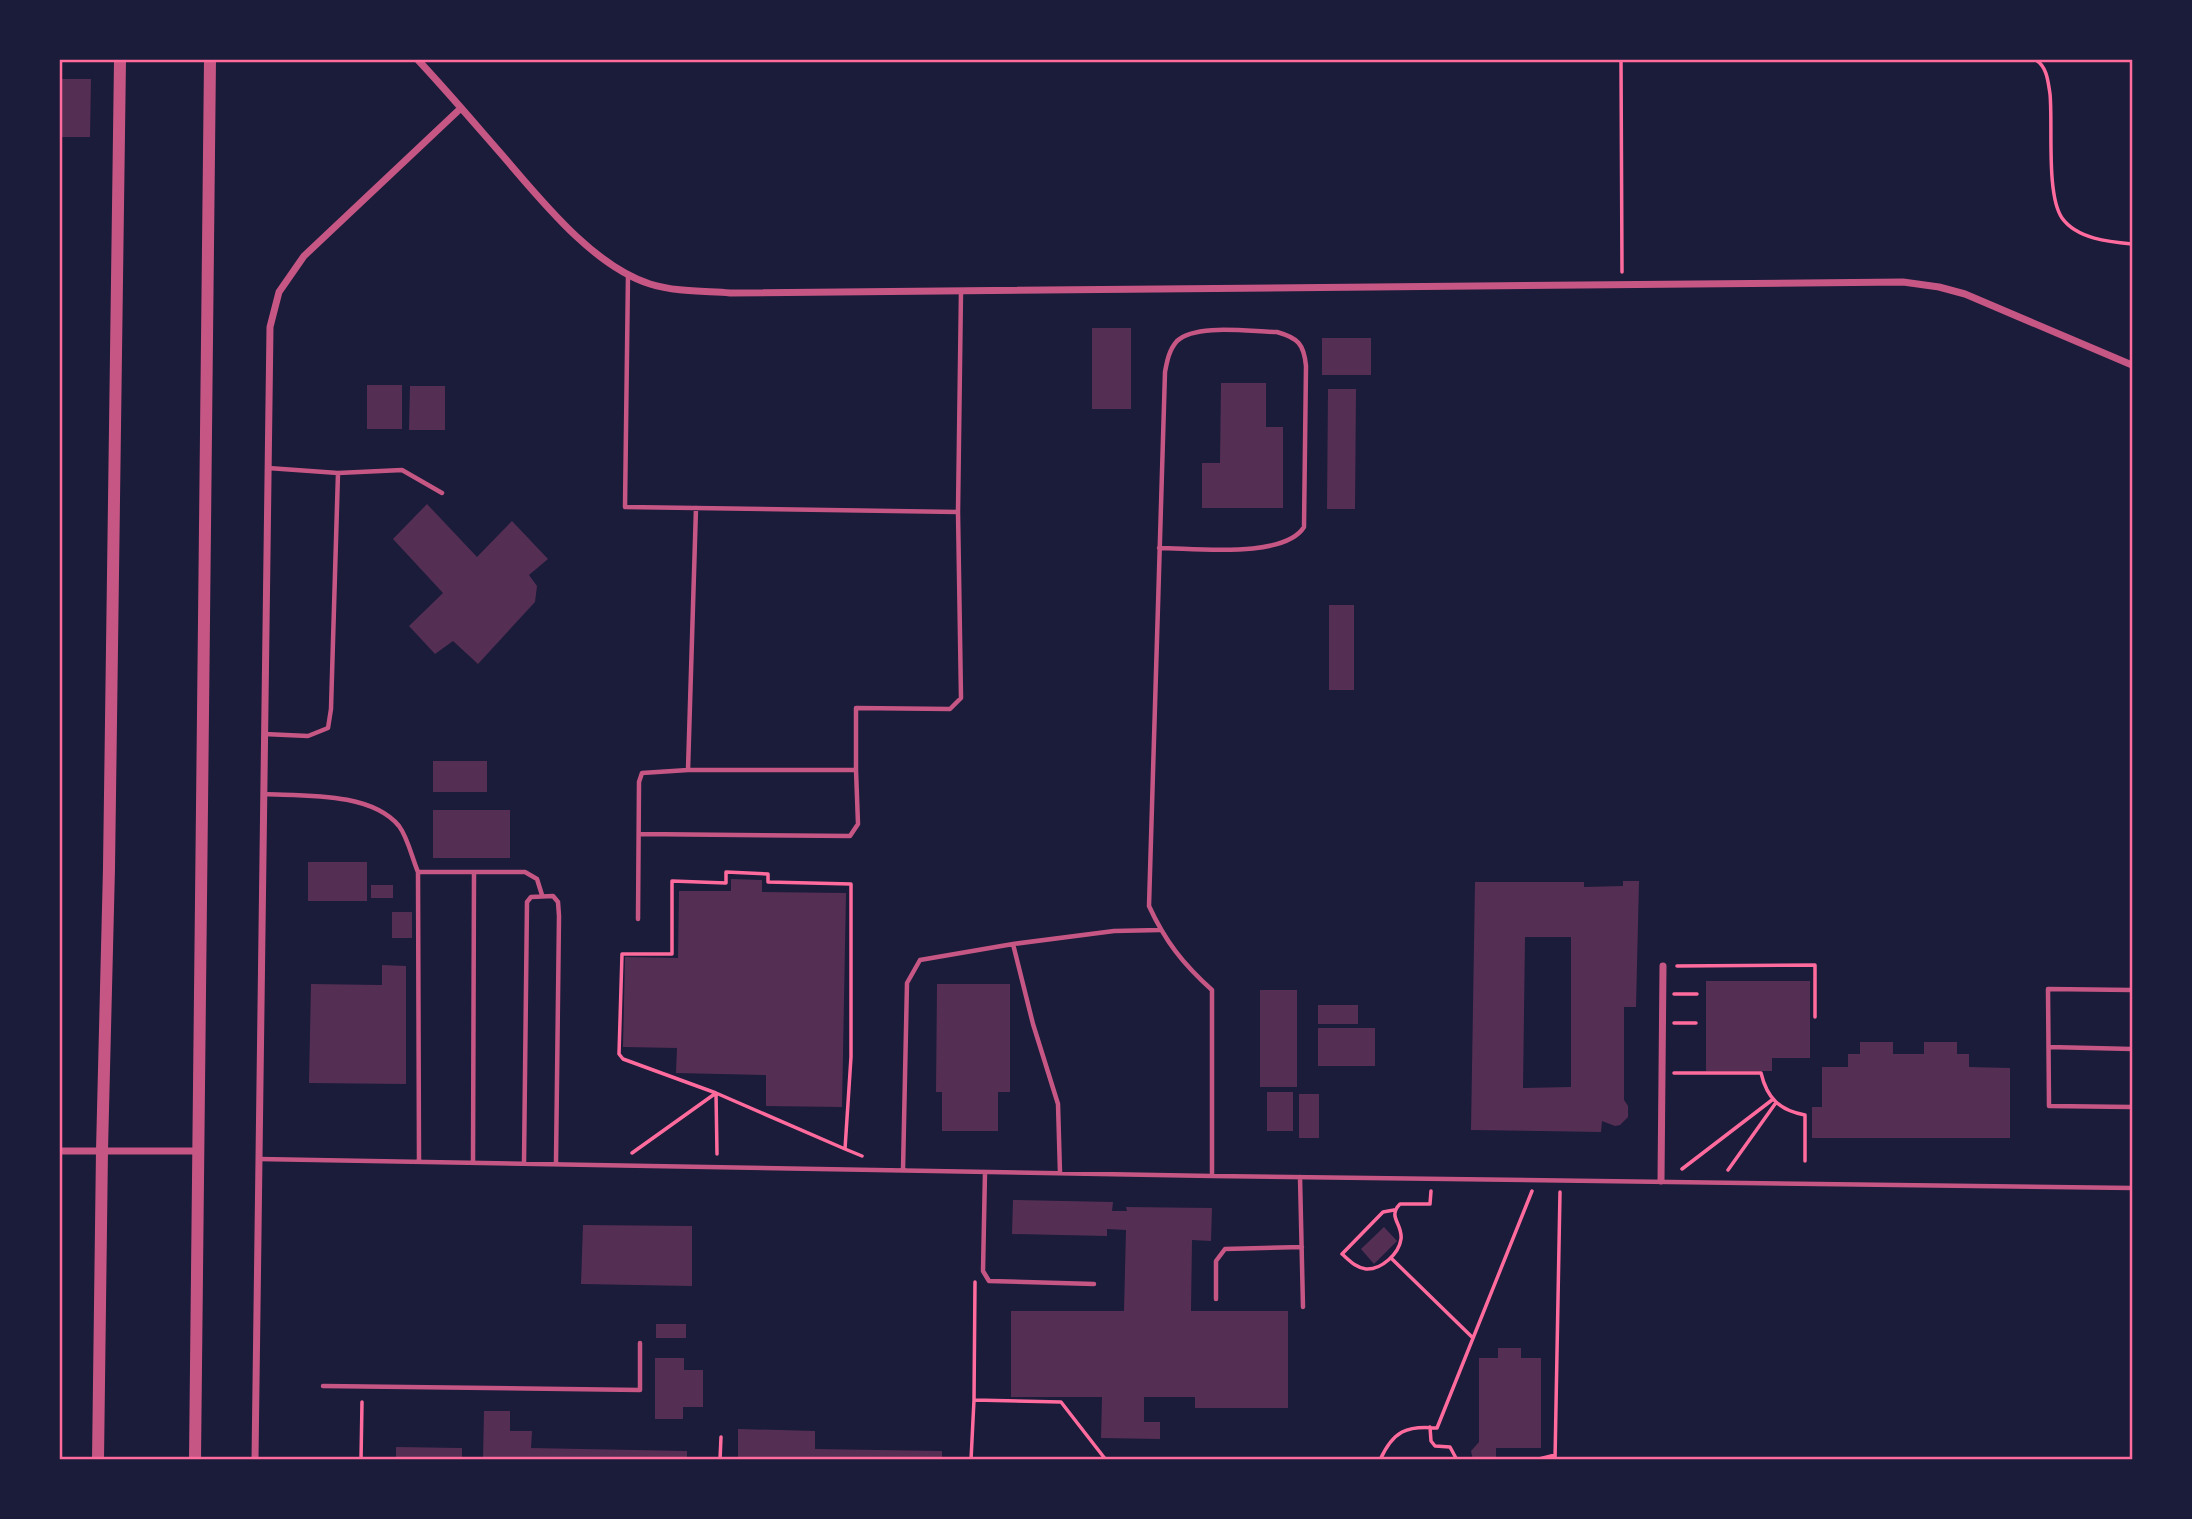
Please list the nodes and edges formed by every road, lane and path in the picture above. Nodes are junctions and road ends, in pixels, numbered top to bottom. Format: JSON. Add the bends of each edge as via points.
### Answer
{"nodes":[{"id":1,"x":120,"y":60,"type":"edge"},
{"id":2,"x":210,"y":60,"type":"edge"},
{"id":3,"x":418,"y":60,"type":"edge"},
{"id":4,"x":1621,"y":60,"type":"edge"},
{"id":5,"x":2036,"y":60,"type":"edge"},
{"id":6,"x":461,"y":108,"type":"junction"},
{"id":7,"x":2133,"y":244,"type":"edge"},
{"id":8,"x":628,"y":274,"type":"junction"},
{"id":9,"x":1622,"y":285,"type":"junction"},
{"id":10,"x":961,"y":291,"type":"junction"},
{"id":11,"x":2133,"y":365,"type":"edge"},
{"id":12,"x":268,"y":468,"type":"junction"},
{"id":13,"x":338,"y":473,"type":"junction"},
{"id":14,"x":442,"y":493,"type":"dead end"},
{"id":15,"x":696,"y":508,"type":"junction"},
{"id":16,"x":958,"y":512,"type":"junction"},
{"id":17,"x":1159,"y":548,"type":"junction"},
{"id":18,"x":264,"y":734,"type":"junction"},
{"id":19,"x":688,"y":770,"type":"junction"},
{"id":20,"x":856,"y":770,"type":"junction"},
{"id":21,"x":264,"y":794,"type":"junction"},
{"id":22,"x":639,"y":834,"type":"junction"},
{"id":23,"x":418,"y":872,"type":"junction"},
{"id":24,"x":474,"y":873,"type":"junction"},
{"id":25,"x":542,"y":895,"type":"junction"},
{"id":26,"x":638,"y":919,"type":"dead end"},
{"id":27,"x":1160,"y":930,"type":"junction"},
{"id":28,"x":1013,"y":944,"type":"junction"},
{"id":29,"x":1663,"y":966,"type":"joint"},
{"id":30,"x":2133,"y":990,"type":"edge"},
{"id":31,"x":1663,"y":995,"type":"junction"},
{"id":32,"x":1697,"y":995,"type":"dead end"},
{"id":33,"x":1815,"y":1017,"type":"dead end"},
{"id":34,"x":1696,"y":1023,"type":"dead end"},
{"id":35,"x":1662,"y":1024,"type":"junction"},
{"id":36,"x":2049,"y":1047,"type":"junction"},
{"id":37,"x":2133,"y":1049,"type":"edge"},
{"id":38,"x":1662,"y":1073,"type":"junction"},
{"id":39,"x":716,"y":1093,"type":"junction"},
{"id":40,"x":1773,"y":1102,"type":"junction"},
{"id":41,"x":2133,"y":1107,"type":"edge"},
{"id":42,"x":845,"y":1149,"type":"junction"},
{"id":43,"x":102,"y":1150,"type":"junction"},
{"id":44,"x":60,"y":1151,"type":"edge"},
{"id":45,"x":197,"y":1151,"type":"junction"},
{"id":46,"x":259,"y":1159,"type":"junction"},
{"id":47,"x":419,"y":1161,"type":"junction"},
{"id":48,"x":1805,"y":1161,"type":"dead end"},
{"id":49,"x":473,"y":1162,"type":"junction"},
{"id":50,"x":524,"y":1163,"type":"junction"},
{"id":51,"x":556,"y":1163,"type":"junction"},
{"id":52,"x":617,"y":1164,"type":"junction"},
{"id":53,"x":717,"y":1166,"type":"junction"},
{"id":54,"x":897,"y":1170,"type":"junction"},
{"id":55,"x":903,"y":1170,"type":"junction"},
{"id":56,"x":985,"y":1172,"type":"junction"},
{"id":57,"x":1060,"y":1173,"type":"junction"},
{"id":58,"x":1212,"y":1176,"type":"junction"},
{"id":59,"x":1300,"y":1177,"type":"junction"},
{"id":60,"x":1431,"y":1178,"type":"junction"},
{"id":61,"x":1537,"y":1180,"type":"junction"},
{"id":62,"x":1560,"y":1180,"type":"junction"},
{"id":63,"x":1663,"y":1181,"type":"junction"},
{"id":64,"x":1719,"y":1182,"type":"junction"},
{"id":65,"x":2133,"y":1188,"type":"edge"},
{"id":66,"x":1394,"y":1210,"type":"junction"},
{"id":67,"x":1302,"y":1247,"type":"junction"},
{"id":68,"x":1391,"y":1258,"type":"junction"},
{"id":69,"x":975,"y":1275,"type":"dead end"},
{"id":70,"x":1094,"y":1284,"type":"dead end"},
{"id":71,"x":1216,"y":1299,"type":"dead end"},
{"id":72,"x":1303,"y":1307,"type":"dead end"},
{"id":73,"x":1473,"y":1338,"type":"junction"},
{"id":74,"x":640,"y":1343,"type":"dead end"},
{"id":75,"x":323,"y":1385,"type":"dead end"},
{"id":76,"x":974,"y":1400,"type":"junction"},
{"id":77,"x":362,"y":1402,"type":"dead end"},
{"id":78,"x":1430,"y":1427,"type":"junction"},
{"id":79,"x":721,"y":1437,"type":"dead end"},
{"id":80,"x":1555,"y":1457,"type":"edge"},
{"id":81,"x":98,"y":1460,"type":"edge"},
{"id":82,"x":195,"y":1460,"type":"edge"},
{"id":83,"x":255,"y":1460,"type":"edge"},
{"id":84,"x":361,"y":1460,"type":"edge"},
{"id":85,"x":720,"y":1460,"type":"edge"},
{"id":86,"x":971,"y":1460,"type":"edge"},
{"id":87,"x":1107,"y":1460,"type":"edge"},
{"id":88,"x":1380,"y":1460,"type":"edge"},
{"id":89,"x":1457,"y":1460,"type":"edge"},
{"id":90,"x":1535,"y":1460,"type":"edge"}],
"edges":[{"from":1,"to":43,"type":"street"},
{"from":2,"to":45,"type":"street"},
{"from":3,"to":6,"type":"street"},
{"from":4,"to":9,"type":"path"},
{"from":5,"to":7,"type":"path","via":[[2048,78],[2054,201],[2063,219],[2104,241]]},
{"from":6,"to":8,"type":"street","via":[[558,219]]},
{"from":6,"to":12,"type":"street","via":[[304,256],[279,292],[270,327]]},
{"from":8,"to":10,"type":"street","via":[[672,289],[730,293]]},
{"from":8,"to":15,"type":"lane","via":[[625,507]]},
{"from":9,"to":10,"type":"street"},
{"from":9,"to":11,"type":"street","via":[[1903,282],[1938,287],[1965,294]]},
{"from":10,"to":16,"type":"lane"},
{"from":12,"to":13,"type":"lane"},
{"from":12,"to":18,"type":"street"},
{"from":13,"to":14,"type":"lane","via":[[402,470]]},
{"from":13,"to":18,"type":"lane","via":[[328,728],[308,736]]},
{"from":15,"to":16,"type":"lane"},
{"from":15,"to":19,"type":"lane"},
{"from":16,"to":20,"type":"lane","via":[[961,698],[950,709],[856,708]]},
{"from":17,"to":17,"type":"lane","via":[[1260,549],[1299,536],[1304,527],[1306,366],[1303,348],[1288,335],[1204,331],[1183,337],[1169,354],[1164,372]]},
{"from":17,"to":27,"type":"lane","via":[[1149,906]]},
{"from":18,"to":21,"type":"street"},
{"from":19,"to":20,"type":"lane"},
{"from":19,"to":22,"type":"lane","via":[[642,773]]},
{"from":20,"to":22,"type":"lane","via":[[858,824],[850,836]]},
{"from":21,"to":23,"type":"lane","via":[[340,797],[380,811],[399,827]]},
{"from":21,"to":46,"type":"street"},
{"from":22,"to":26,"type":"lane"},
{"from":23,"to":24,"type":"lane"},
{"from":23,"to":47,"type":"lane"},
{"from":24,"to":25,"type":"lane","via":[[525,873],[537,879]]},
{"from":24,"to":49,"type":"lane"},
{"from":25,"to":50,"type":"lane","via":[[527,902]]},
{"from":25,"to":51,"type":"lane","via":[[558,902],[559,916]]},
{"from":27,"to":28,"type":"lane"},
{"from":27,"to":58,"type":"lane","via":[[1187,968],[1212,990]]},
{"from":28,"to":55,"type":"lane","via":[[920,960],[906,983]]},
{"from":28,"to":57,"type":"lane","via":[[1058,1104]]},
{"from":29,"to":31,"type":"street"},
{"from":29,"to":33,"type":"path","via":[[1815,965]]},
{"from":30,"to":36,"type":"lane","via":[[2048,989]]},
{"from":31,"to":32,"type":"path"},
{"from":31,"to":35,"type":"street"},
{"from":34,"to":35,"type":"path"},
{"from":35,"to":38,"type":"street"},
{"from":36,"to":37,"type":"lane"},
{"from":36,"to":41,"type":"lane","via":[[2049,1106]]},
{"from":38,"to":40,"type":"path","via":[[1761,1073]]},
{"from":38,"to":63,"type":"street"},
{"from":39,"to":42,"type":"path"},
{"from":39,"to":42,"type":"path","via":[[619,1054],[622,954],[672,954],[673,881],[726,883],[726,873],[768,874],[768,882],[850,884]]},
{"from":39,"to":52,"type":"path"},
{"from":39,"to":53,"type":"path"},
{"from":40,"to":48,"type":"path","via":[[1805,1115]]},
{"from":40,"to":63,"type":"path"},
{"from":40,"to":64,"type":"path"},
{"from":42,"to":54,"type":"path"},
{"from":43,"to":44,"type":"street"},
{"from":43,"to":45,"type":"street"},
{"from":43,"to":81,"type":"street"},
{"from":45,"to":82,"type":"street"},
{"from":46,"to":47,"type":"lane"},
{"from":46,"to":83,"type":"street"},
{"from":47,"to":49,"type":"lane"},
{"from":49,"to":50,"type":"lane"},
{"from":50,"to":51,"type":"lane"},
{"from":51,"to":52,"type":"lane"},
{"from":52,"to":53,"type":"lane"},
{"from":53,"to":54,"type":"lane"},
{"from":54,"to":55,"type":"lane"},
{"from":55,"to":56,"type":"lane"},
{"from":56,"to":57,"type":"lane"},
{"from":56,"to":70,"type":"lane","via":[[983,1271],[989,1281]]},
{"from":57,"to":58,"type":"lane"},
{"from":58,"to":59,"type":"lane"},
{"from":59,"to":60,"type":"lane"},
{"from":59,"to":67,"type":"lane"},
{"from":60,"to":61,"type":"lane"},
{"from":60,"to":66,"type":"path","via":[[1430,1204],[1400,1204]]},
{"from":61,"to":62,"type":"lane"},
{"from":61,"to":73,"type":"path"},
{"from":62,"to":63,"type":"lane"},
{"from":62,"to":80,"type":"path"},
{"from":63,"to":64,"type":"lane"},
{"from":64,"to":65,"type":"lane"},
{"from":66,"to":68,"type":"path","via":[[1402,1234]]},
{"from":66,"to":68,"type":"path","via":[[1383,1212],[1342,1255],[1367,1269]]},
{"from":67,"to":71,"type":"lane","via":[[1226,1249],[1216,1261]]},
{"from":67,"to":72,"type":"lane"},
{"from":68,"to":73,"type":"path"},
{"from":69,"to":76,"type":"path"},
{"from":73,"to":78,"type":"path","via":[[1437,1428]]},
{"from":74,"to":75,"type":"lane","via":[[640,1390]]},
{"from":76,"to":86,"type":"path"},
{"from":76,"to":87,"type":"path","via":[[1061,1402]]},
{"from":77,"to":84,"type":"path"},
{"from":78,"to":88,"type":"path","via":[[1401,1430]]},
{"from":78,"to":89,"type":"path","via":[[1435,1446],[1450,1447]]},
{"from":79,"to":85,"type":"path"},
{"from":80,"to":90,"type":"path"}]}
